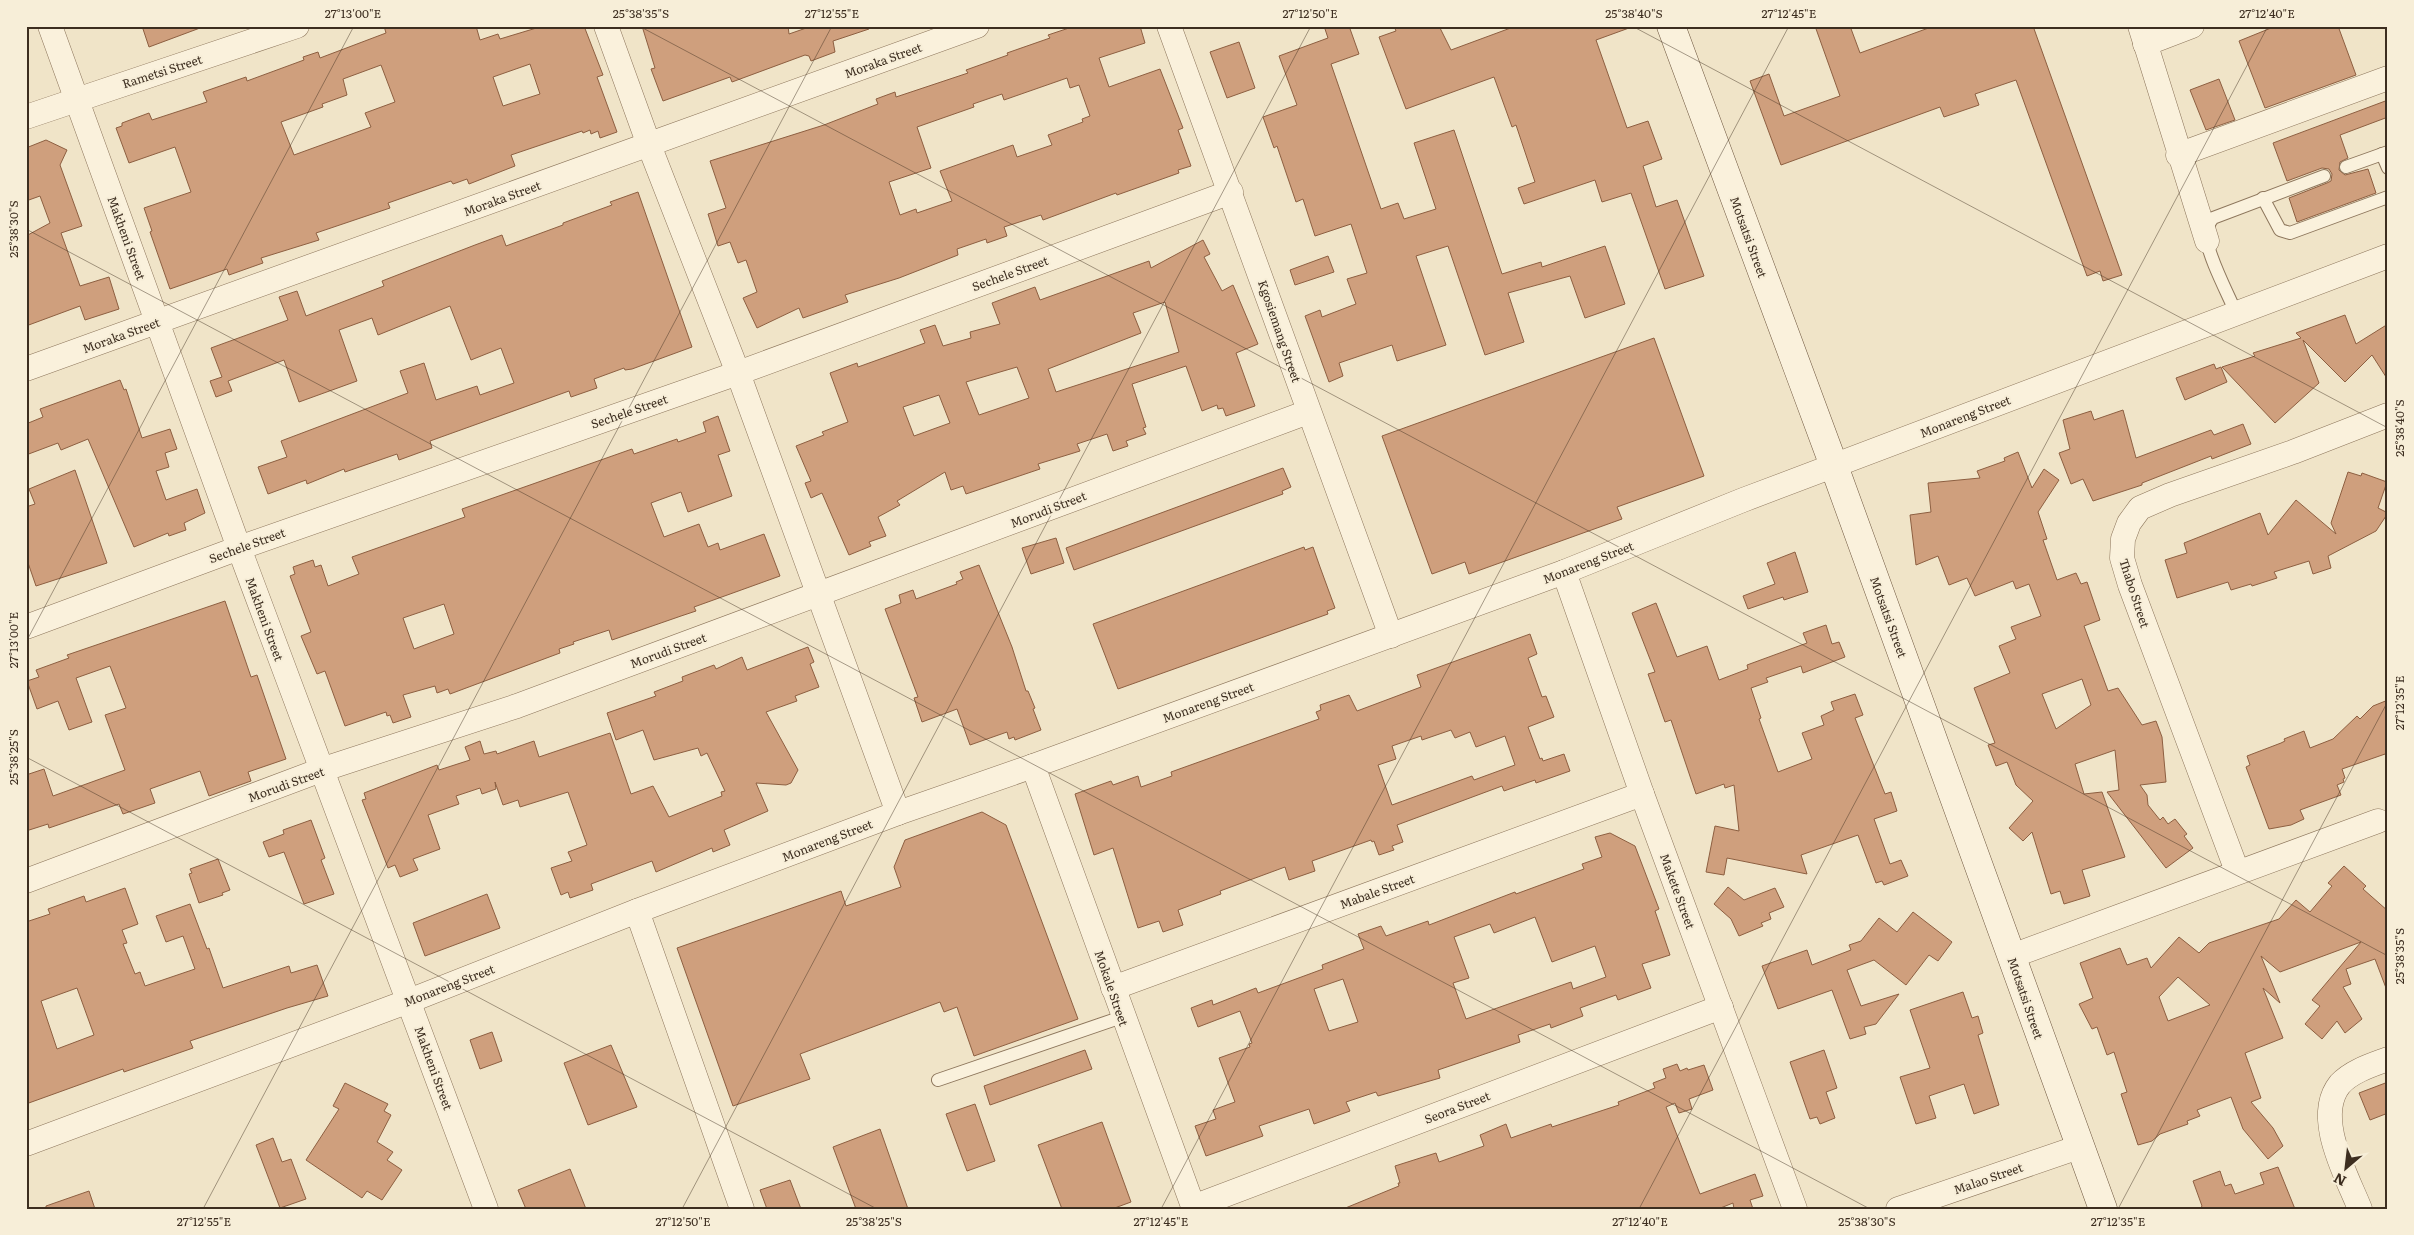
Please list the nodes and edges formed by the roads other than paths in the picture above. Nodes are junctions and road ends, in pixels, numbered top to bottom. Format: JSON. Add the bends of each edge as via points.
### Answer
{"nodes":[{"id":1,"x":50,"y":26,"type":"edge"},
{"id":2,"x":297,"y":26,"type":"edge"},
{"id":3,"x":606,"y":26,"type":"edge"},
{"id":4,"x":977,"y":26,"type":"edge"},
{"id":5,"x":1170,"y":26,"type":"edge"},
{"id":6,"x":2192,"y":26,"type":"edge"},
{"id":7,"x":1673,"y":27,"type":"edge"},
{"id":8,"x":2142,"y":35,"type":"edge"},
{"id":9,"x":2388,"y":78,"type":"edge"},
{"id":10,"x":76,"y":99,"type":"junction"},
{"id":11,"x":26,"y":117,"type":"edge"},
{"id":12,"x":649,"y":145,"type":"junction"},
{"id":13,"x":2385,"y":153,"type":"edge"},
{"id":14,"x":2178,"y":155,"type":"junction"},
{"id":15,"x":2346,"y":167,"type":"dead end"},
{"id":16,"x":2388,"y":168,"type":"edge"},
{"id":17,"x":2324,"y":176,"type":"dead end"},
{"id":18,"x":1231,"y":192,"type":"junction"},
{"id":19,"x":2388,"y":197,"type":"edge"},
{"id":20,"x":2263,"y":198,"type":"junction"},
{"id":21,"x":2207,"y":241,"type":"junction"},
{"id":22,"x":2388,"y":256,"type":"edge"},
{"id":23,"x":2236,"y":313,"type":"junction"},
{"id":24,"x":158,"y":322,"type":"junction"},
{"id":25,"x":26,"y":369,"type":"edge"},
{"id":26,"x":738,"y":373,"type":"junction"},
{"id":27,"x":1308,"y":412,"type":"junction"},
{"id":28,"x":2388,"y":415,"type":"edge"},
{"id":29,"x":1834,"y":466,"type":"junction"},
{"id":30,"x":239,"y":548,"type":"junction"},
{"id":31,"x":1564,"y":572,"type":"junction"},
{"id":32,"x":818,"y":595,"type":"junction"},
{"id":33,"x":26,"y":626,"type":"edge"},
{"id":34,"x":1390,"y":636,"type":"junction"},
{"id":35,"x":1033,"y":766,"type":"junction"},
{"id":36,"x":321,"y":770,"type":"junction"},
{"id":37,"x":1642,"y":794,"type":"junction"},
{"id":38,"x":898,"y":813,"type":"junction"},
{"id":39,"x":2378,"y":821,"type":"dead end"},
{"id":40,"x":2237,"y":871,"type":"junction"},
{"id":41,"x":26,"y":881,"type":"edge"},
{"id":42,"x":637,"y":911,"type":"junction"},
{"id":43,"x":2012,"y":956,"type":"junction"},
{"id":44,"x":1113,"y":988,"type":"junction"},
{"id":45,"x":409,"y":1001,"type":"junction"},
{"id":46,"x":1721,"y":1008,"type":"junction"},
{"id":47,"x":1122,"y":1016,"type":"junction"},
{"id":48,"x":2388,"y":1059,"type":"edge"},
{"id":49,"x":938,"y":1080,"type":"dead end"},
{"id":50,"x":26,"y":1144,"type":"edge"},
{"id":51,"x":2079,"y":1147,"type":"junction"},
{"id":52,"x":1193,"y":1208,"type":"edge"},
{"id":53,"x":486,"y":1209,"type":"edge"},
{"id":54,"x":742,"y":1209,"type":"edge"},
{"id":55,"x":1795,"y":1209,"type":"edge"},
{"id":56,"x":1898,"y":1209,"type":"edge"},
{"id":57,"x":2103,"y":1209,"type":"edge"},
{"id":58,"x":2360,"y":1209,"type":"edge"}],
"edges":[{"from":1,"to":10,"type":"street","name":"Makheni Street"},
{"from":2,"to":10,"type":"street","name":"Rametsi Street"},
{"from":3,"to":12,"type":"street"},
{"from":4,"to":12,"type":"street","name":"Moraka Street"},
{"from":5,"to":18,"type":"street","name":"Kgosiemang Street"},
{"from":6,"to":8,"type":"street"},
{"from":7,"to":29,"type":"street","name":"Motsatsi Street"},
{"from":8,"to":14,"type":"street"},
{"from":9,"to":14,"type":"street"},
{"from":10,"to":11,"type":"street","name":"Rametsi Street"},
{"from":10,"to":24,"type":"street","name":"Makheni Street"},
{"from":12,"to":24,"type":"street","name":"Moraka Street"},
{"from":12,"to":26,"type":"street"},
{"from":13,"to":15,"type":"lane"},
{"from":13,"to":16,"type":"lane"},
{"from":14,"to":21,"type":"street"},
{"from":17,"to":20,"type":"lane"},
{"from":18,"to":26,"type":"street","name":"Sechele Street"},
{"from":18,"to":27,"type":"street","name":"Kgosiemang Street"},
{"from":19,"to":20,"type":"lane","via":[[2290,233],[2280,230]]},
{"from":20,"to":21,"type":"lane","via":[[2213,218],[2207,228]]},
{"from":21,"to":23,"type":"lane"},
{"from":22,"to":23,"type":"street","name":"Monareng Street"},
{"from":23,"to":29,"type":"street","name":"Monareng Street"},
{"from":24,"to":25,"type":"street","name":"Moraka Street"},
{"from":24,"to":30,"type":"street","name":"Makheni Street"},
{"from":26,"to":30,"type":"street","name":"Sechele Street"},
{"from":26,"to":32,"type":"street"},
{"from":27,"to":32,"type":"street","name":"Morudi Street"},
{"from":27,"to":34,"type":"street","name":"Kgosiemang Street"},
{"from":28,"to":40,"type":"street","name":"Thabo Street","via":[[2170,494],[2140,508],[2123,539],[2122,558],[2130,585]]},
{"from":29,"to":31,"type":"street","name":"Monareng Street"},
{"from":29,"to":43,"type":"street","name":"Motsatsi Street"},
{"from":30,"to":33,"type":"street","name":"Sechele Street"},
{"from":30,"to":36,"type":"street","name":"Makheni Street"},
{"from":31,"to":34,"type":"street","name":"Monareng Street"},
{"from":31,"to":37,"type":"street","name":"Makete Street"},
{"from":32,"to":36,"type":"street","name":"Morudi Street","via":[[517,706]]},
{"from":32,"to":38,"type":"street"},
{"from":34,"to":35,"type":"street","name":"Monareng Street"},
{"from":35,"to":38,"type":"street","name":"Monareng Street"},
{"from":35,"to":44,"type":"street","name":"Mokale Street"},
{"from":36,"to":41,"type":"street","name":"Morudi Street"},
{"from":36,"to":45,"type":"street","name":"Makheni Street"},
{"from":37,"to":44,"type":"street","name":"Mabale Street"},
{"from":37,"to":46,"type":"street","name":"Makete Street"},
{"from":38,"to":42,"type":"street","name":"Monareng Street"},
{"from":39,"to":40,"type":"street"},
{"from":40,"to":43,"type":"street"},
{"from":42,"to":45,"type":"street","name":"Monareng Street"},
{"from":42,"to":54,"type":"street"},
{"from":43,"to":51,"type":"street","name":"Motsatsi Street"},
{"from":44,"to":47,"type":"street","name":"Mokale Street"},
{"from":45,"to":50,"type":"street","name":"Monareng Street"},
{"from":45,"to":53,"type":"street","name":"Makheni Street"},
{"from":46,"to":52,"type":"street","name":"Seora Street"},
{"from":46,"to":55,"type":"street","name":"Makete Street"},
{"from":47,"to":49,"type":"lane"},
{"from":47,"to":52,"type":"street","name":"Mokale Street"},
{"from":48,"to":58,"type":"street","via":[[2361,1069],[2340,1084],[2332,1103],[2331,1136]]},
{"from":51,"to":56,"type":"street","name":"Malao Street"},
{"from":51,"to":57,"type":"street","name":"Motsatsi Street"}]}
